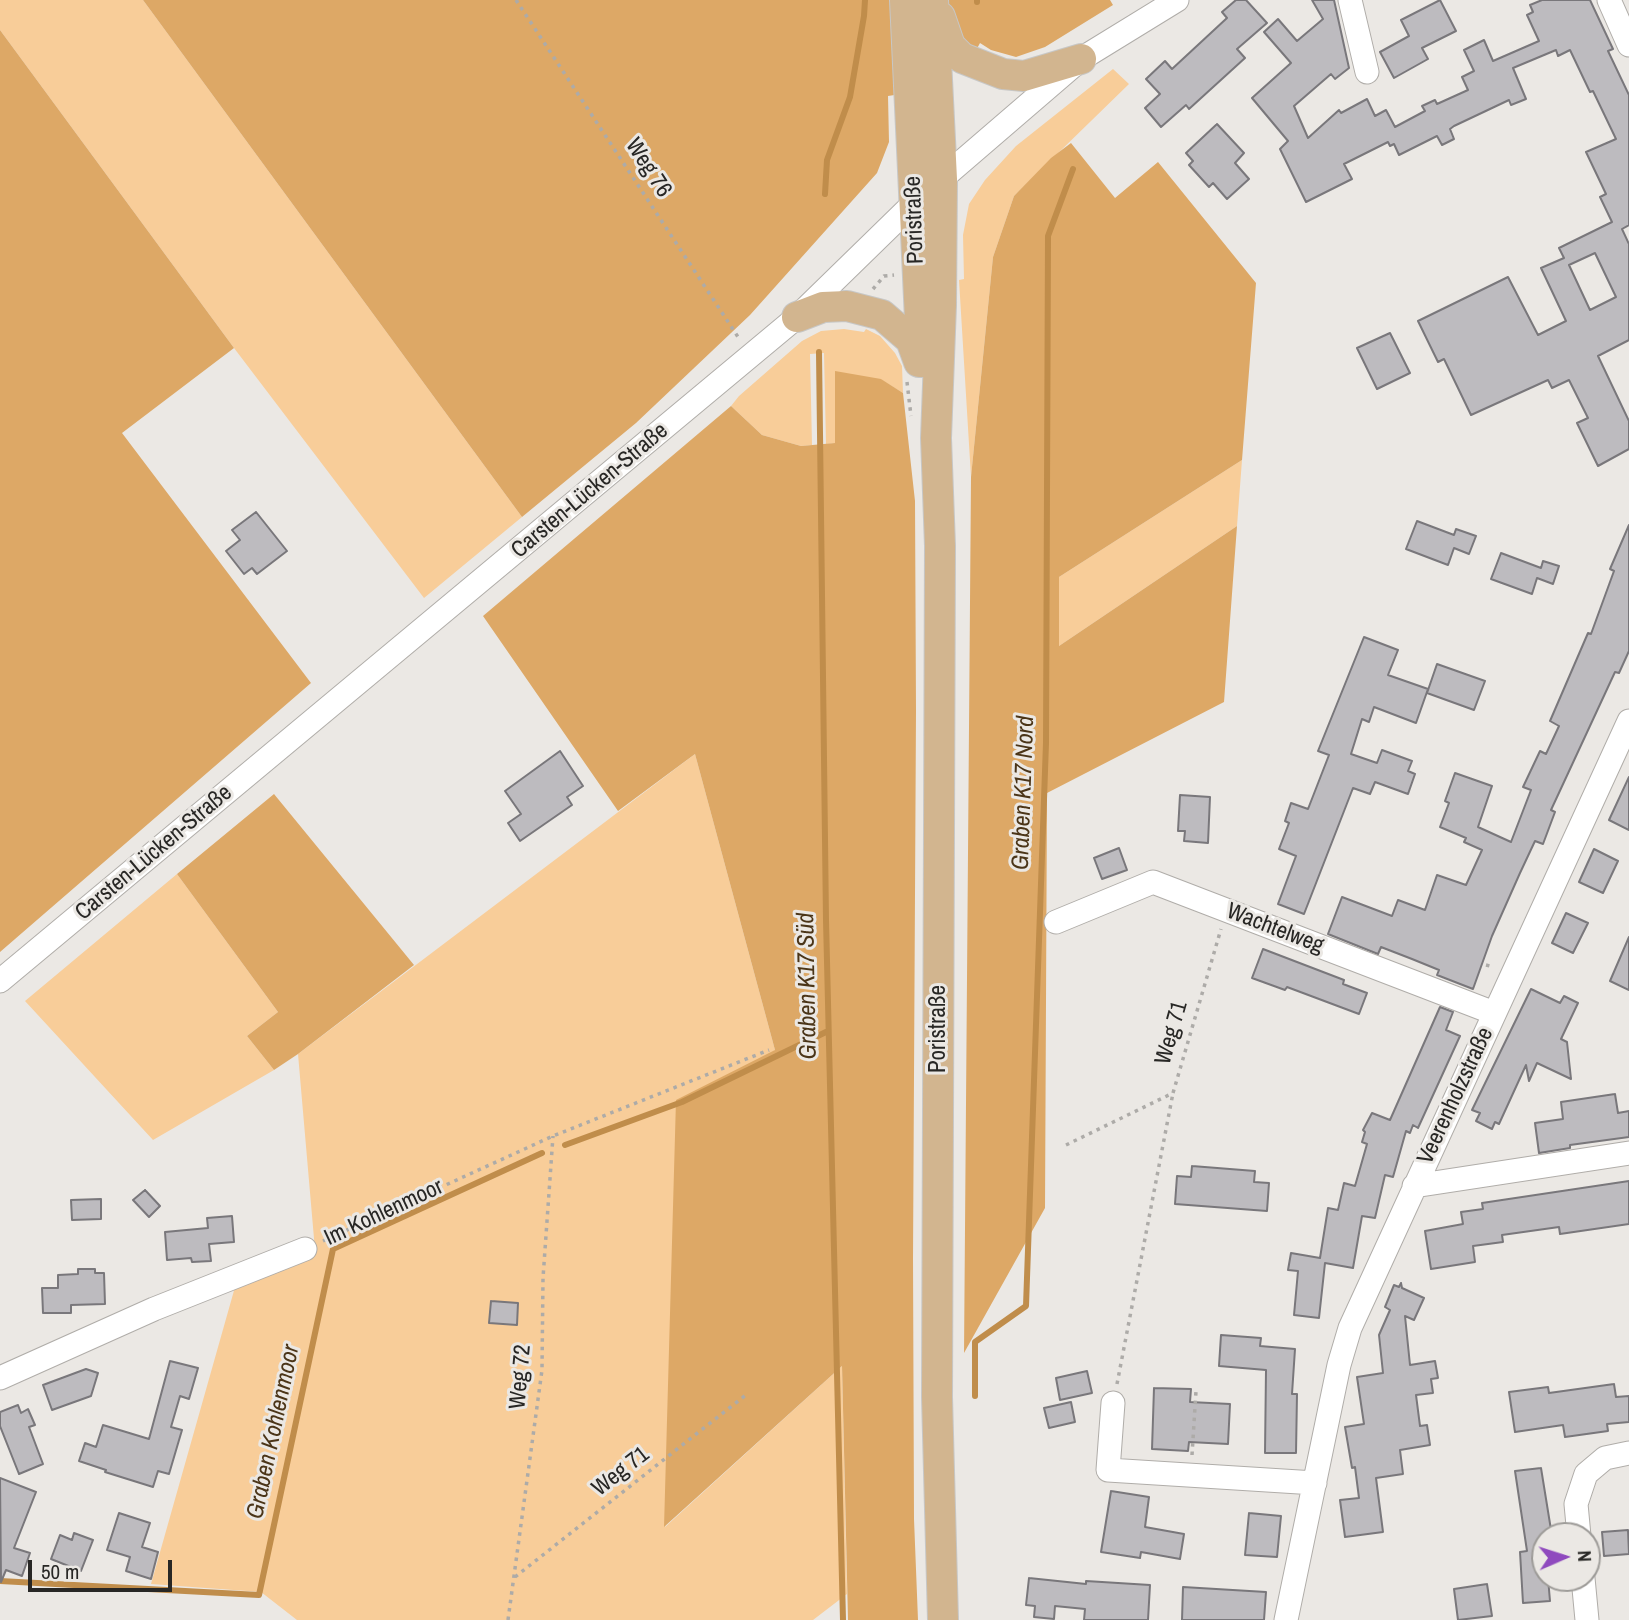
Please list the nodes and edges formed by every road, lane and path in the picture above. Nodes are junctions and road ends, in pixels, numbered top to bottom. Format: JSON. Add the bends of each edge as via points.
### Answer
{"nodes":[{"id":1,"x":516,"y":0,"type":"edge"},
{"id":2,"x":905,"y":0,"type":"edge"},
{"id":3,"x":933,"y":0,"type":"edge"},
{"id":4,"x":1177,"y":0,"type":"edge"},
{"id":5,"x":1350,"y":0,"type":"edge"},
{"id":6,"x":1609,"y":0,"type":"edge"},
{"id":7,"x":1629,"y":45,"type":"edge"},
{"id":8,"x":1081,"y":59,"type":"junction"},
{"id":9,"x":1367,"y":72,"type":"dead end"},
{"id":10,"x":942,"y":179,"type":"junction"},
{"id":11,"x":916,"y":201,"type":"junction"},
{"id":12,"x":797,"y":317,"type":"junction"},
{"id":13,"x":750,"y":356,"type":"junction"},
{"id":14,"x":923,"y":372,"type":"junction"},
{"id":15,"x":936,"y":438,"type":"junction"},
{"id":16,"x":1629,"y":721,"type":"edge"},
{"id":17,"x":1227,"y":911,"type":"junction"},
{"id":18,"x":1056,"y":922,"type":"dead end"},
{"id":19,"x":0,"y":981,"type":"edge"},
{"id":20,"x":1494,"y":1013,"type":"junction"},
{"id":21,"x":769,"y":1050,"type":"dead end"},
{"id":22,"x":1172,"y":1093,"type":"junction"},
{"id":23,"x":553,"y":1136,"type":"junction"},
{"id":24,"x":1066,"y":1145,"type":"dead end"},
{"id":25,"x":1629,"y":1153,"type":"edge"},
{"id":26,"x":1414,"y":1186,"type":"junction"},
{"id":27,"x":305,"y":1249,"type":"joint"},
{"id":28,"x":0,"y":1378,"type":"edge"},
{"id":29,"x":1196,"y":1391,"type":"dead end"},
{"id":30,"x":747,"y":1394,"type":"dead end"},
{"id":31,"x":1113,"y":1403,"type":"joint"},
{"id":32,"x":1629,"y":1453,"type":"edge"},
{"id":33,"x":1191,"y":1475,"type":"junction"},
{"id":34,"x":1315,"y":1483,"type":"junction"},
{"id":35,"x":1578,"y":1522,"type":"edge"},
{"id":36,"x":515,"y":1577,"type":"junction"},
{"id":37,"x":1584,"y":1592,"type":"edge"},
{"id":38,"x":508,"y":1620,"type":"edge"},
{"id":39,"x":943,"y":1620,"type":"edge"},
{"id":40,"x":1286,"y":1620,"type":"edge"},
{"id":41,"x":1587,"y":1620,"type":"edge"}],
"edges":[{"from":1,"to":13,"type":"path","name":"Weg 76"},
{"from":2,"to":11,"type":"main road","name":"Poristraße"},
{"from":3,"to":8,"type":"main road","via":[[950,46],[976,65],[1003,75],[1024,76]]},
{"from":3,"to":10,"type":"main road","name":"Poristraße"},
{"from":4,"to":8,"type":"street","name":"Carsten-Lücken-Straße"},
{"from":5,"to":9,"type":"street"},
{"from":6,"to":7,"type":"street"},
{"from":8,"to":10,"type":"street","name":"Carsten-Lücken-Straße"},
{"from":10,"to":11,"type":"street","name":"Carsten-Lücken-Straße"},
{"from":10,"to":15,"type":"main road","name":"Poristraße"},
{"from":11,"to":12,"type":"street","name":"Carsten-Lücken-Straße"},
{"from":11,"to":14,"type":"main road","name":"Poristraße"},
{"from":12,"to":13,"type":"street","name":"Carsten-Lücken-Straße"},
{"from":12,"to":14,"type":"main road","via":[[823,307],[848,306],[882,315],[911,340]]},
{"from":13,"to":19,"type":"street","name":"Carsten-Lücken-Straße"},
{"from":14,"to":15,"type":"main road","name":"Poristraße"},
{"from":15,"to":39,"type":"main road","name":"Poristraße","via":[[940,546],[937,1398]]},
{"from":16,"to":20,"type":"street","name":"Veerenholzstraße"},
{"from":17,"to":18,"type":"street","name":"Wachtelweg","via":[[1153,882]]},
{"from":17,"to":20,"type":"street","name":"Wachtelweg"},
{"from":17,"to":22,"type":"path","name":"Weg 71"},
{"from":20,"to":26,"type":"street","name":"Veerenholzstraße"},
{"from":21,"to":23,"type":"path","name":"Im Kohlenmoor"},
{"from":22,"to":24,"type":"path","name":"Weg 71"},
{"from":22,"to":31,"type":"path"},
{"from":23,"to":27,"type":"path","name":"Im Kohlenmoor"},
{"from":23,"to":36,"type":"path","name":"Weg 72","via":[[542,1370]]},
{"from":25,"to":26,"type":"street"},
{"from":26,"to":34,"type":"street","name":"Veerenholzstraße","via":[[1350,1328]]},
{"from":27,"to":28,"type":"street","name":"Im Kohlenmoor","via":[[154,1309]]},
{"from":29,"to":33,"type":"path"},
{"from":30,"to":36,"type":"path","name":"Weg 71"},
{"from":31,"to":33,"type":"street","via":[[1108,1470]]},
{"from":32,"to":35,"type":"street","via":[[1605,1458],[1586,1474],[1576,1504]]},
{"from":33,"to":34,"type":"street"},
{"from":34,"to":40,"type":"street","name":"Veerenholzstraße"},
{"from":36,"to":38,"type":"path","name":"Weg 72"},
{"from":37,"to":41,"type":"street"}]}
